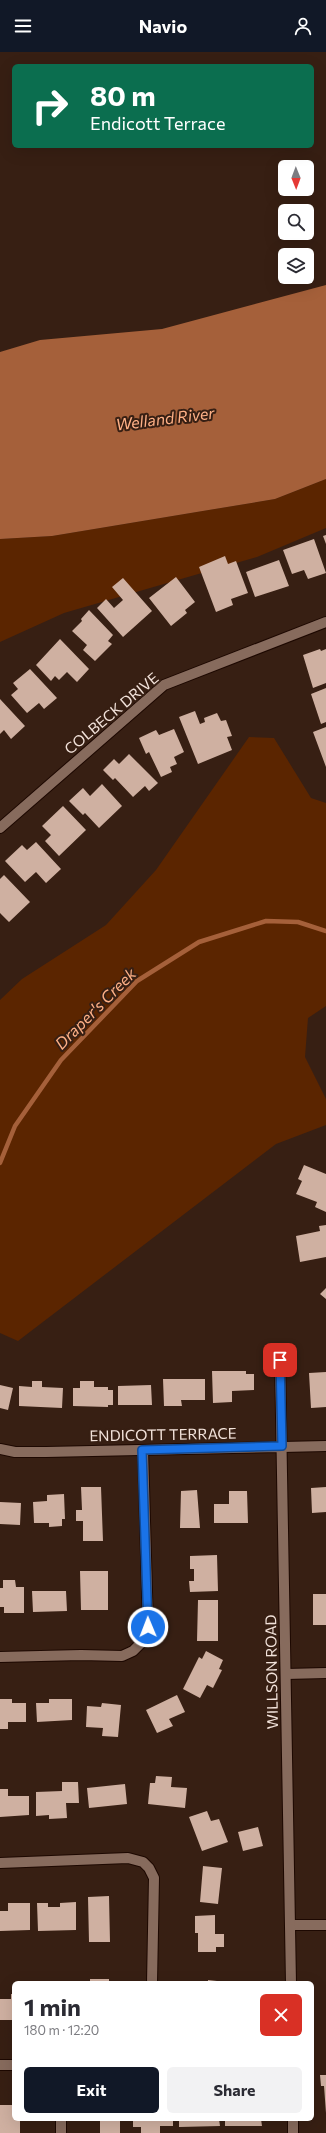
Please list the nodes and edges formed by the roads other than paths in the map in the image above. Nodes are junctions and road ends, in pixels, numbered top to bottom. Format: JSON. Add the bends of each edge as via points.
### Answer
{"nodes":[{"id":1,"x":326,"y":622,"type":"edge"},
{"id":2,"x":0,"y":828,"type":"edge"},
{"id":3,"x":280,"y":1360,"type":"dead end"},
{"id":4,"x":282,"y":1446,"type":"junction"},
{"id":5,"x":326,"y":1446,"type":"edge"},
{"id":6,"x":0,"y":1449,"type":"edge"},
{"id":7,"x":142,"y":1450,"type":"junction"},
{"id":8,"x":0,"y":1657,"type":"edge"},
{"id":9,"x":326,"y":1673,"type":"edge"},
{"id":10,"x":286,"y":1674,"type":"junction"},
{"id":11,"x":0,"y":1863,"type":"edge"},
{"id":12,"x":326,"y":1924,"type":"edge"},
{"id":13,"x":291,"y":1925,"type":"junction"},
{"id":14,"x":152,"y":1981,"type":"edge"},
{"id":15,"x":291,"y":1981,"type":"edge"},
{"id":16,"x":0,"y":2065,"type":"edge"},
{"id":17,"x":12,"y":2065,"type":"edge"},
{"id":18,"x":61,"y":2121,"type":"edge"},
{"id":19,"x":293,"y":2121,"type":"edge"},
{"id":20,"x":61,"y":2133,"type":"edge"},
{"id":21,"x":293,"y":2133,"type":"edge"}],
"edges":[{"from":1,"to":2,"type":"street","name":"COLBECK DRIVE","via":[[164,685]]},
{"from":3,"to":4,"type":"street","name":"WILLSON ROAD"},
{"from":4,"to":5,"type":"street","name":"ENDICOTT TERRACE"},
{"from":4,"to":7,"type":"street","name":"ENDICOTT TERRACE"},
{"from":4,"to":10,"type":"street","name":"WILLSON ROAD"},
{"from":6,"to":7,"type":"street","name":"ENDICOTT TERRACE","via":[[15,1452]]},
{"from":7,"to":8,"type":"street","via":[[148,1627],[141,1643],[128,1654],[116,1657],[81,1654]]},
{"from":9,"to":10,"type":"street"},
{"from":10,"to":13,"type":"street","name":"WILLSON ROAD"},
{"from":11,"to":14,"type":"street","via":[[120,1858],[143,1862],[150,1868],[154,1878]]},
{"from":12,"to":13,"type":"street"},
{"from":13,"to":15,"type":"street","name":"WILLSON ROAD"},
{"from":16,"to":17,"type":"street"},
{"from":18,"to":20,"type":"street"},
{"from":19,"to":21,"type":"street"}]}
